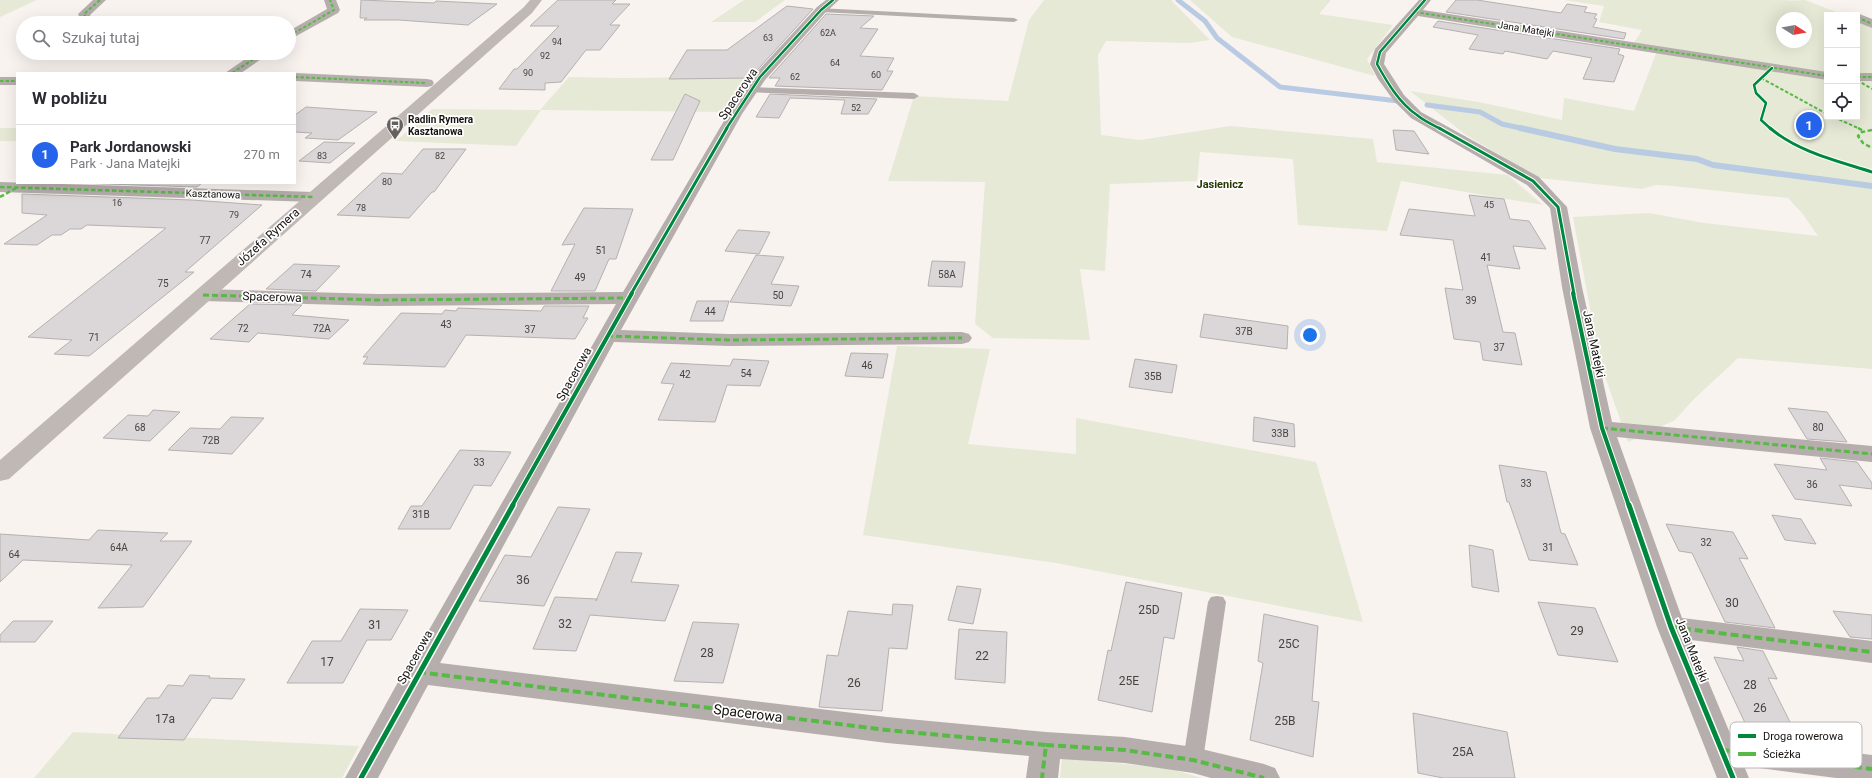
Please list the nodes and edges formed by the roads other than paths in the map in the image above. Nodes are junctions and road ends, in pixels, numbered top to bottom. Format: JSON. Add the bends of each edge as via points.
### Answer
{"nodes":[{"id":1,"x":100,"y":0,"type":"edge"},
{"id":2,"x":330,"y":0,"type":"edge"},
{"id":3,"x":536,"y":0,"type":"edge"},
{"id":4,"x":827,"y":5,"type":"edge"},
{"id":5,"x":1420,"y":6,"type":"edge"},
{"id":6,"x":85,"y":16,"type":"edge"},
{"id":7,"x":1860,"y":18,"type":"edge"},
{"id":8,"x":1014,"y":20,"type":"dead end"},
{"id":9,"x":1872,"y":24,"type":"edge"},
{"id":10,"x":296,"y":31,"type":"edge"},
{"id":11,"x":252,"y":60,"type":"edge"},
{"id":12,"x":234,"y":72,"type":"edge"},
{"id":13,"x":1824,"y":75,"type":"edge"},
{"id":14,"x":296,"y":77,"type":"edge"},
{"id":15,"x":1860,"y":77,"type":"edge"},
{"id":16,"x":1872,"y":78,"type":"edge"},
{"id":17,"x":0,"y":81,"type":"edge"},
{"id":18,"x":16,"y":81,"type":"edge"},
{"id":19,"x":426,"y":83,"type":"dead end"},
{"id":20,"x":750,"y":90,"type":"junction"},
{"id":21,"x":914,"y":96,"type":"dead end"},
{"id":22,"x":23,"y":185,"type":"edge"},
{"id":23,"x":0,"y":187,"type":"edge"},
{"id":24,"x":0,"y":197,"type":"edge"},
{"id":25,"x":313,"y":197,"type":"junction"},
{"id":26,"x":203,"y":295,"type":"junction"},
{"id":27,"x":628,"y":298,"type":"junction"},
{"id":28,"x":607,"y":336,"type":"junction"},
{"id":29,"x":962,"y":338,"type":"dead end"},
{"id":30,"x":1602,"y":428,"type":"junction"},
{"id":31,"x":1872,"y":454,"type":"edge"},
{"id":32,"x":0,"y":473,"type":"edge"},
{"id":33,"x":1217,"y":602,"type":"dead end"},
{"id":34,"x":1671,"y":627,"type":"junction"},
{"id":35,"x":1872,"y":652,"type":"edge"},
{"id":36,"x":418,"y":672,"type":"junction"},
{"id":37,"x":1046,"y":745,"type":"junction"},
{"id":38,"x":1722,"y":750,"type":"junction"},
{"id":39,"x":1730,"y":751,"type":"edge"},
{"id":40,"x":1193,"y":760,"type":"junction"},
{"id":41,"x":1862,"y":768,"type":"edge"},
{"id":42,"x":1872,"y":769,"type":"edge"},
{"id":43,"x":361,"y":778,"type":"edge"},
{"id":44,"x":1042,"y":778,"type":"edge"},
{"id":45,"x":1264,"y":778,"type":"edge"},
{"id":46,"x":1733,"y":778,"type":"edge"}],
"edges":[{"from":1,"to":6,"type":"street","via":[[84,14]]},
{"from":2,"to":10,"type":"street","via":[[334,10]]},
{"from":3,"to":25,"type":"street","name":"Józefa Rymera"},
{"from":4,"to":8,"type":"lane"},
{"from":4,"to":20,"type":"street","name":"Spacerowa"},
{"from":5,"to":13,"type":"street","name":"Jana Matejki"},
{"from":5,"to":30,"type":"street","name":"Jana Matejki","via":[[1380,52],[1378,64],[1390,86],[1416,114],[1533,181],[1558,207]]},
{"from":7,"to":9,"type":"street"},
{"from":11,"to":12,"type":"street"},
{"from":14,"to":19,"type":"street"},
{"from":15,"to":16,"type":"street"},
{"from":17,"to":18,"type":"street"},
{"from":20,"to":21,"type":"lane"},
{"from":20,"to":27,"type":"street","name":"Spacerowa"},
{"from":22,"to":23,"type":"street","name":"Kasztanowa"},
{"from":22,"to":24,"type":"street"},
{"from":22,"to":25,"type":"street","name":"Kasztanowa"},
{"from":25,"to":26,"type":"street","name":"Józefa Rymera"},
{"from":26,"to":27,"type":"street","name":"Spacerowa","via":[[378,300]]},
{"from":26,"to":32,"type":"street","name":"Józefa Rymera"},
{"from":27,"to":28,"type":"street","name":"Spacerowa"},
{"from":28,"to":29,"type":"street","via":[[728,340]]},
{"from":28,"to":36,"type":"street","name":"Spacerowa"},
{"from":30,"to":31,"type":"street"},
{"from":30,"to":34,"type":"street","name":"Jana Matejki"},
{"from":33,"to":40,"type":"lane"},
{"from":34,"to":35,"type":"street"},
{"from":34,"to":38,"type":"street","name":"Jana Matejki"},
{"from":36,"to":37,"type":"street","name":"Spacerowa","via":[[879,729]]},
{"from":36,"to":43,"type":"street","name":"Spacerowa"},
{"from":37,"to":40,"type":"street","name":"Spacerowa","via":[[1125,750]]},
{"from":37,"to":44,"type":"street"},
{"from":38,"to":39,"type":"street"},
{"from":38,"to":46,"type":"street","name":"Jana Matejki"},
{"from":40,"to":45,"type":"street","name":"Spacerowa"},
{"from":41,"to":42,"type":"street"}]}
